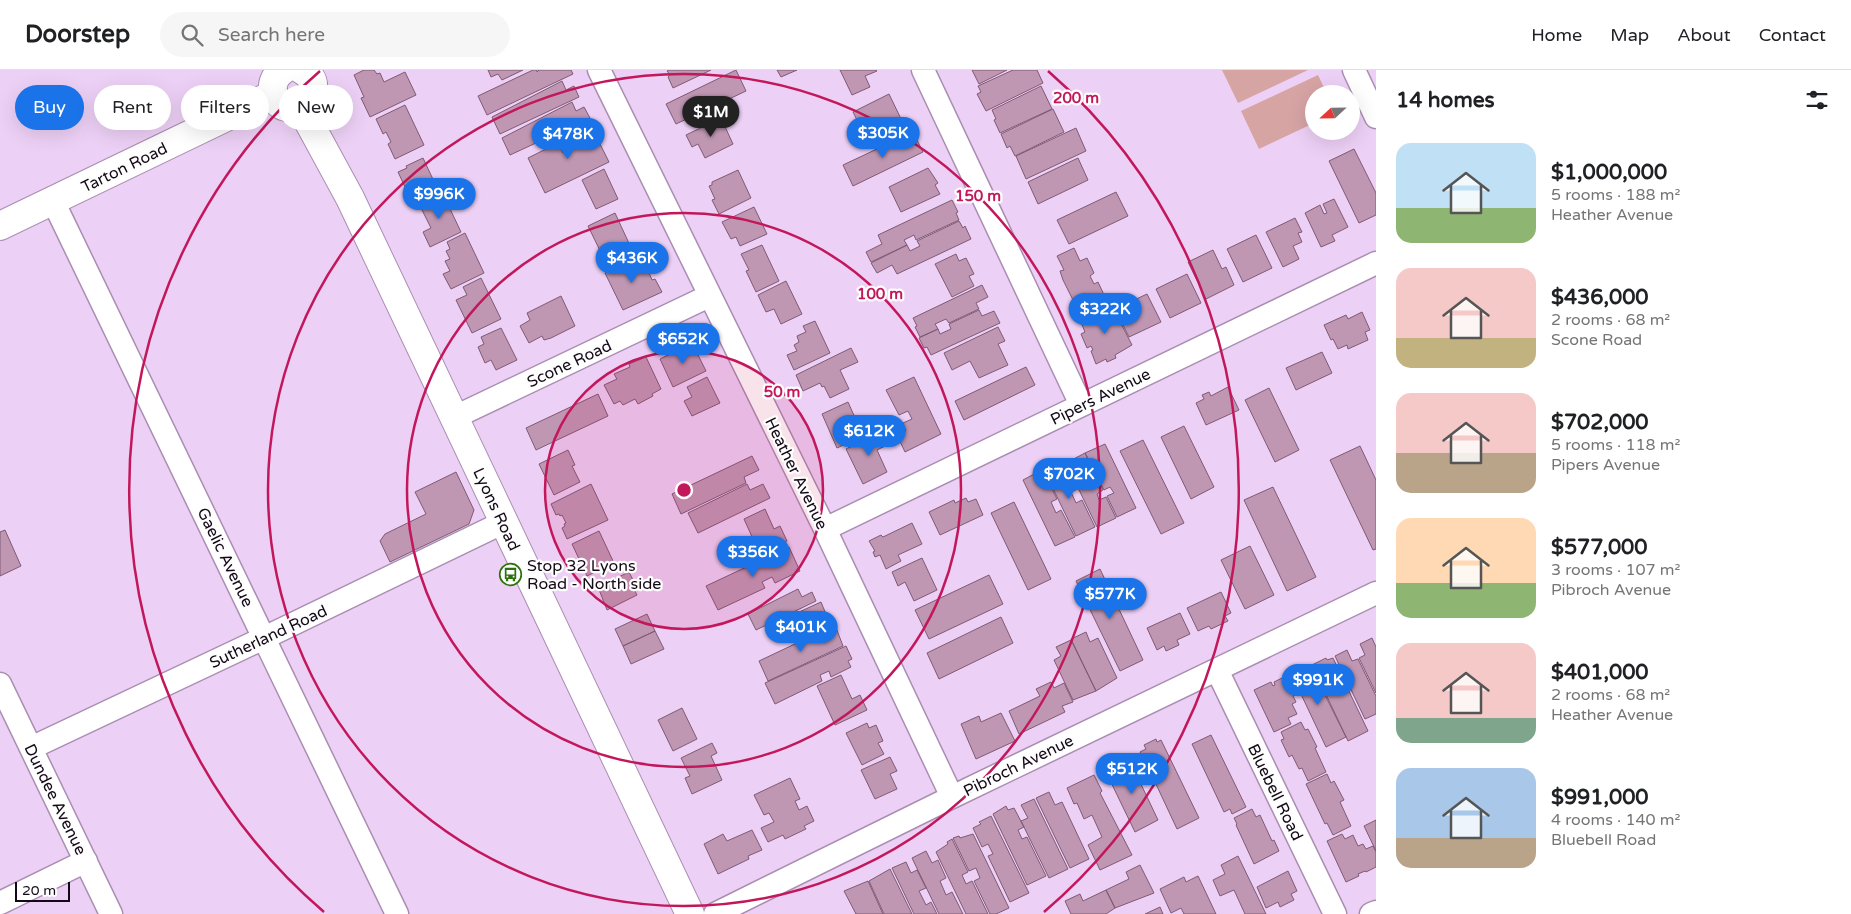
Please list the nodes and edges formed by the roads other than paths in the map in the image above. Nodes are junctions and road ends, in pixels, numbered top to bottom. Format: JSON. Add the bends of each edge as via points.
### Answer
{"nodes":[{"id":1,"x":302,"y":70,"type":"edge"},
{"id":2,"x":599,"y":70,"type":"edge"},
{"id":3,"x":923,"y":70,"type":"edge"},
{"id":4,"x":1354,"y":70,"type":"edge"},
{"id":5,"x":278,"y":82,"type":"edge"},
{"id":6,"x":312,"y":85,"type":"edge"},
{"id":7,"x":1376,"y":117,"type":"edge"},
{"id":8,"x":313,"y":130,"type":"edge"},
{"id":9,"x":53,"y":201,"type":"junction"},
{"id":10,"x":0,"y":226,"type":"edge"},
{"id":11,"x":1376,"y":263,"type":"edge"},
{"id":12,"x":710,"y":296,"type":"junction"},
{"id":13,"x":1081,"y":405,"type":"junction"},
{"id":14,"x":455,"y":418,"type":"junction"},
{"id":15,"x":504,"y":522,"type":"junction"},
{"id":16,"x":825,"y":529,"type":"junction"},
{"id":17,"x":1376,"y":593,"type":"edge"},
{"id":18,"x":264,"y":638,"type":"junction"},
{"id":19,"x":1217,"y":670,"type":"junction"},
{"id":20,"x":0,"y":684,"type":"edge"},
{"id":21,"x":31,"y":748,"type":"junction"},
{"id":22,"x":952,"y":797,"type":"junction"},
{"id":23,"x":86,"y":861,"type":"junction"},
{"id":24,"x":0,"y":903,"type":"edge"},
{"id":25,"x":1376,"y":912,"type":"edge"},
{"id":26,"x":111,"y":914,"type":"edge"},
{"id":27,"x":397,"y":914,"type":"edge"},
{"id":28,"x":690,"y":914,"type":"edge"},
{"id":29,"x":715,"y":914,"type":"edge"},
{"id":30,"x":1335,"y":914,"type":"edge"},
{"id":31,"x":1371,"y":914,"type":"edge"}],
"edges":[{"from":1,"to":6,"type":"street"},
{"from":2,"to":12,"type":"street","name":"Heather Avenue"},
{"from":3,"to":13,"type":"street"},
{"from":4,"to":7,"type":"street"},
{"from":5,"to":9,"type":"street","name":"Tarton Road"},
{"from":8,"to":14,"type":"street","name":"Lyons Road","via":[[350,198]]},
{"from":9,"to":10,"type":"street","name":"Tarton Road"},
{"from":9,"to":18,"type":"street","name":"Gaelic Avenue"},
{"from":11,"to":13,"type":"street","name":"Pipers Avenue"},
{"from":12,"to":14,"type":"street","name":"Scone Road"},
{"from":12,"to":16,"type":"street","name":"Heather Avenue"},
{"from":13,"to":16,"type":"street","name":"Pipers Avenue"},
{"from":14,"to":15,"type":"street","name":"Lyons Road"},
{"from":15,"to":18,"type":"street","name":"Sutherland Road"},
{"from":15,"to":28,"type":"street","name":"Lyons Road"},
{"from":16,"to":22,"type":"street","name":"Heather Avenue"},
{"from":17,"to":19,"type":"street","name":"Pibroch Avenue"},
{"from":18,"to":21,"type":"street","name":"Sutherland Road"},
{"from":18,"to":27,"type":"street","name":"Gaelic Avenue"},
{"from":19,"to":22,"type":"street","name":"Pibroch Avenue"},
{"from":19,"to":30,"type":"street","name":"Bluebell Road"},
{"from":20,"to":21,"type":"street","name":"Dundee Avenue"},
{"from":21,"to":23,"type":"street","name":"Dundee Avenue"},
{"from":22,"to":29,"type":"street","name":"Pibroch Avenue"},
{"from":23,"to":24,"type":"street"},
{"from":23,"to":26,"type":"street","name":"Dundee Avenue"},
{"from":25,"to":31,"type":"street"}]}
